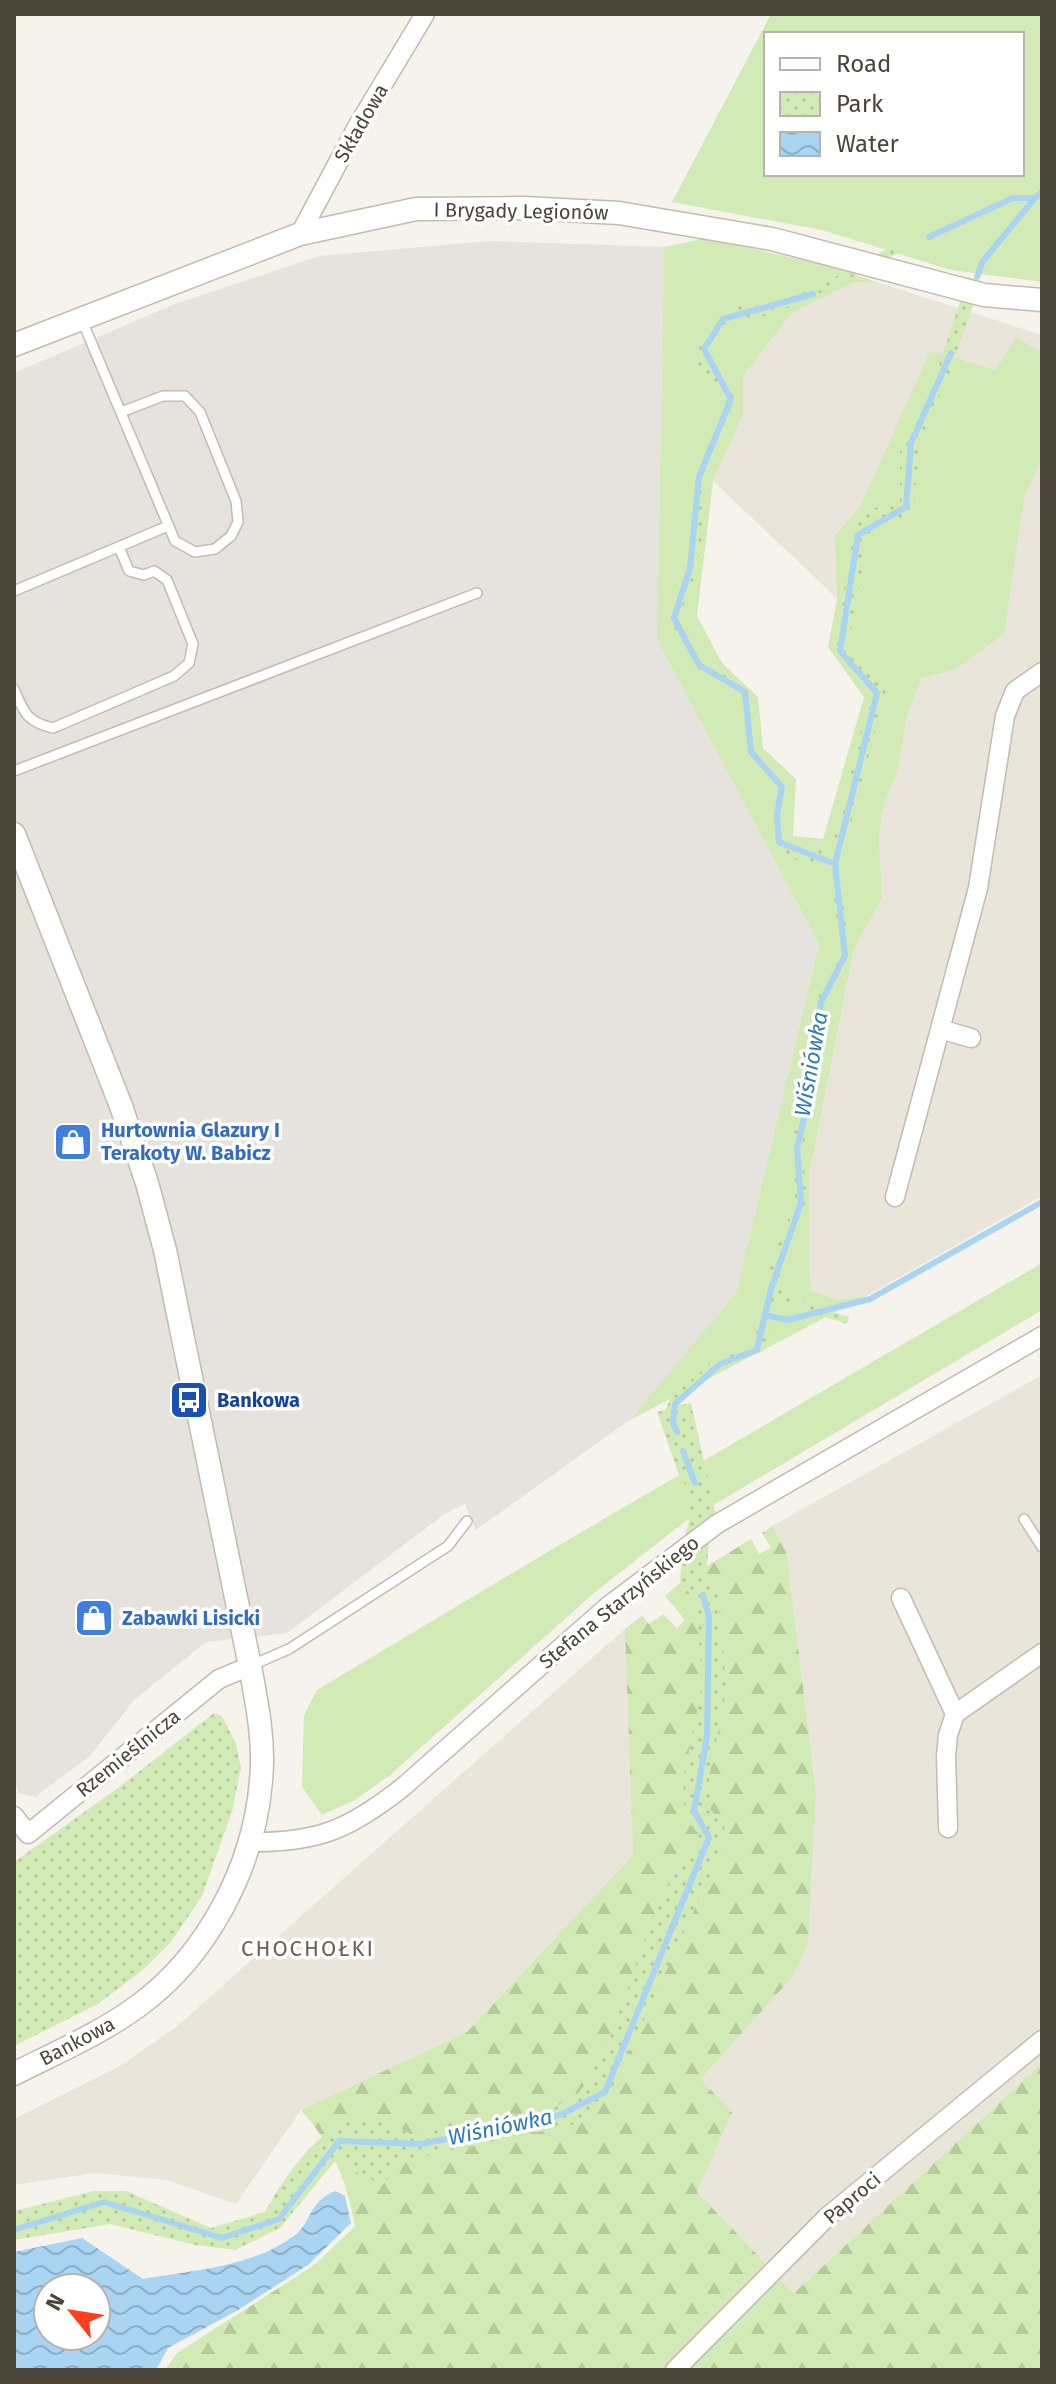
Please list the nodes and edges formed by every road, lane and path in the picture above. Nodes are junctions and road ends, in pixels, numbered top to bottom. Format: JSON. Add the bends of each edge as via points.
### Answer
{"nodes":[{"id":1,"x":425,"y":14,"type":"edge"},
{"id":2,"x":300,"y":234,"type":"junction"},
{"id":3,"x":1042,"y":300,"type":"edge"},
{"id":4,"x":81,"y":318,"type":"junction"},
{"id":5,"x":14,"y":345,"type":"edge"},
{"id":6,"x":121,"y":412,"type":"junction"},
{"id":7,"x":168,"y":526,"type":"junction"},
{"id":8,"x":119,"y":547,"type":"junction"},
{"id":9,"x":14,"y":591,"type":"edge"},
{"id":10,"x":477,"y":593,"type":"dead end"},
{"id":11,"x":1042,"y":672,"type":"edge"},
{"id":12,"x":14,"y":689,"type":"edge"},
{"id":13,"x":14,"y":771,"type":"edge"},
{"id":14,"x":14,"y":834,"type":"edge"},
{"id":15,"x":940,"y":1029,"type":"junction"},
{"id":16,"x":971,"y":1038,"type":"dead end"},
{"id":17,"x":895,"y":1197,"type":"dead end"},
{"id":18,"x":1042,"y":1336,"type":"edge"},
{"id":19,"x":1024,"y":1519,"type":"dead end"},
{"id":20,"x":467,"y":1521,"type":"dead end"},
{"id":21,"x":1042,"y":1547,"type":"edge"},
{"id":22,"x":901,"y":1598,"type":"dead end"},
{"id":23,"x":1042,"y":1653,"type":"edge"},
{"id":24,"x":250,"y":1666,"type":"junction"},
{"id":25,"x":955,"y":1714,"type":"junction"},
{"id":26,"x":14,"y":1816,"type":"edge"},
{"id":27,"x":948,"y":1828,"type":"dead end"},
{"id":28,"x":250,"y":1842,"type":"junction"},
{"id":29,"x":1042,"y":2040,"type":"edge"},
{"id":30,"x":14,"y":2074,"type":"edge"},
{"id":31,"x":675,"y":2370,"type":"edge"}],
"edges":[{"from":1,"to":2,"type":"street","name":"Składowa"},
{"from":2,"to":3,"type":"street","name":"I Brygady Legionów","via":[[416,209],[619,213],[772,239],[984,295]]},
{"from":2,"to":4,"type":"street","name":"I Brygady Legionów"},
{"from":4,"to":5,"type":"street","name":"I Brygady Legionów"},
{"from":4,"to":6,"type":"lane"},
{"from":6,"to":7,"type":"lane"},
{"from":6,"to":7,"type":"lane","via":[[163,396],[185,396],[200,412],[236,501],[238,522],[215,549],[195,552],[175,541]]},
{"from":7,"to":8,"type":"lane"},
{"from":8,"to":9,"type":"lane"},
{"from":8,"to":12,"type":"lane","via":[[129,571],[154,571],[167,580],[193,644],[189,663],[174,676],[53,728],[34,724]]},
{"from":10,"to":13,"type":"lane"},
{"from":11,"to":15,"type":"street","via":[[1015,691],[1005,716],[978,888]]},
{"from":14,"to":24,"type":"street","name":"Bankowa","via":[[147,1183]]},
{"from":15,"to":16,"type":"street"},
{"from":15,"to":17,"type":"street"},
{"from":18,"to":28,"type":"street","name":"Stefana Starzyńskiego","via":[[717,1524],[607,1607],[368,1814],[300,1840]]},
{"from":19,"to":21,"type":"lane"},
{"from":20,"to":24,"type":"lane","via":[[448,1546],[289,1649]]},
{"from":22,"to":25,"type":"street"},
{"from":23,"to":25,"type":"street"},
{"from":24,"to":26,"type":"street","name":"Rzemieślnicza","via":[[219,1679],[28,1834]]},
{"from":24,"to":28,"type":"street","name":"Bankowa","via":[[262,1755]]},
{"from":25,"to":27,"type":"street","via":[[946,1756]]},
{"from":28,"to":30,"type":"street","name":"Bankowa","via":[[221,1910],[166,1982],[117,2021]]},
{"from":29,"to":31,"type":"street","name":"Paproci","via":[[827,2217]]}]}
